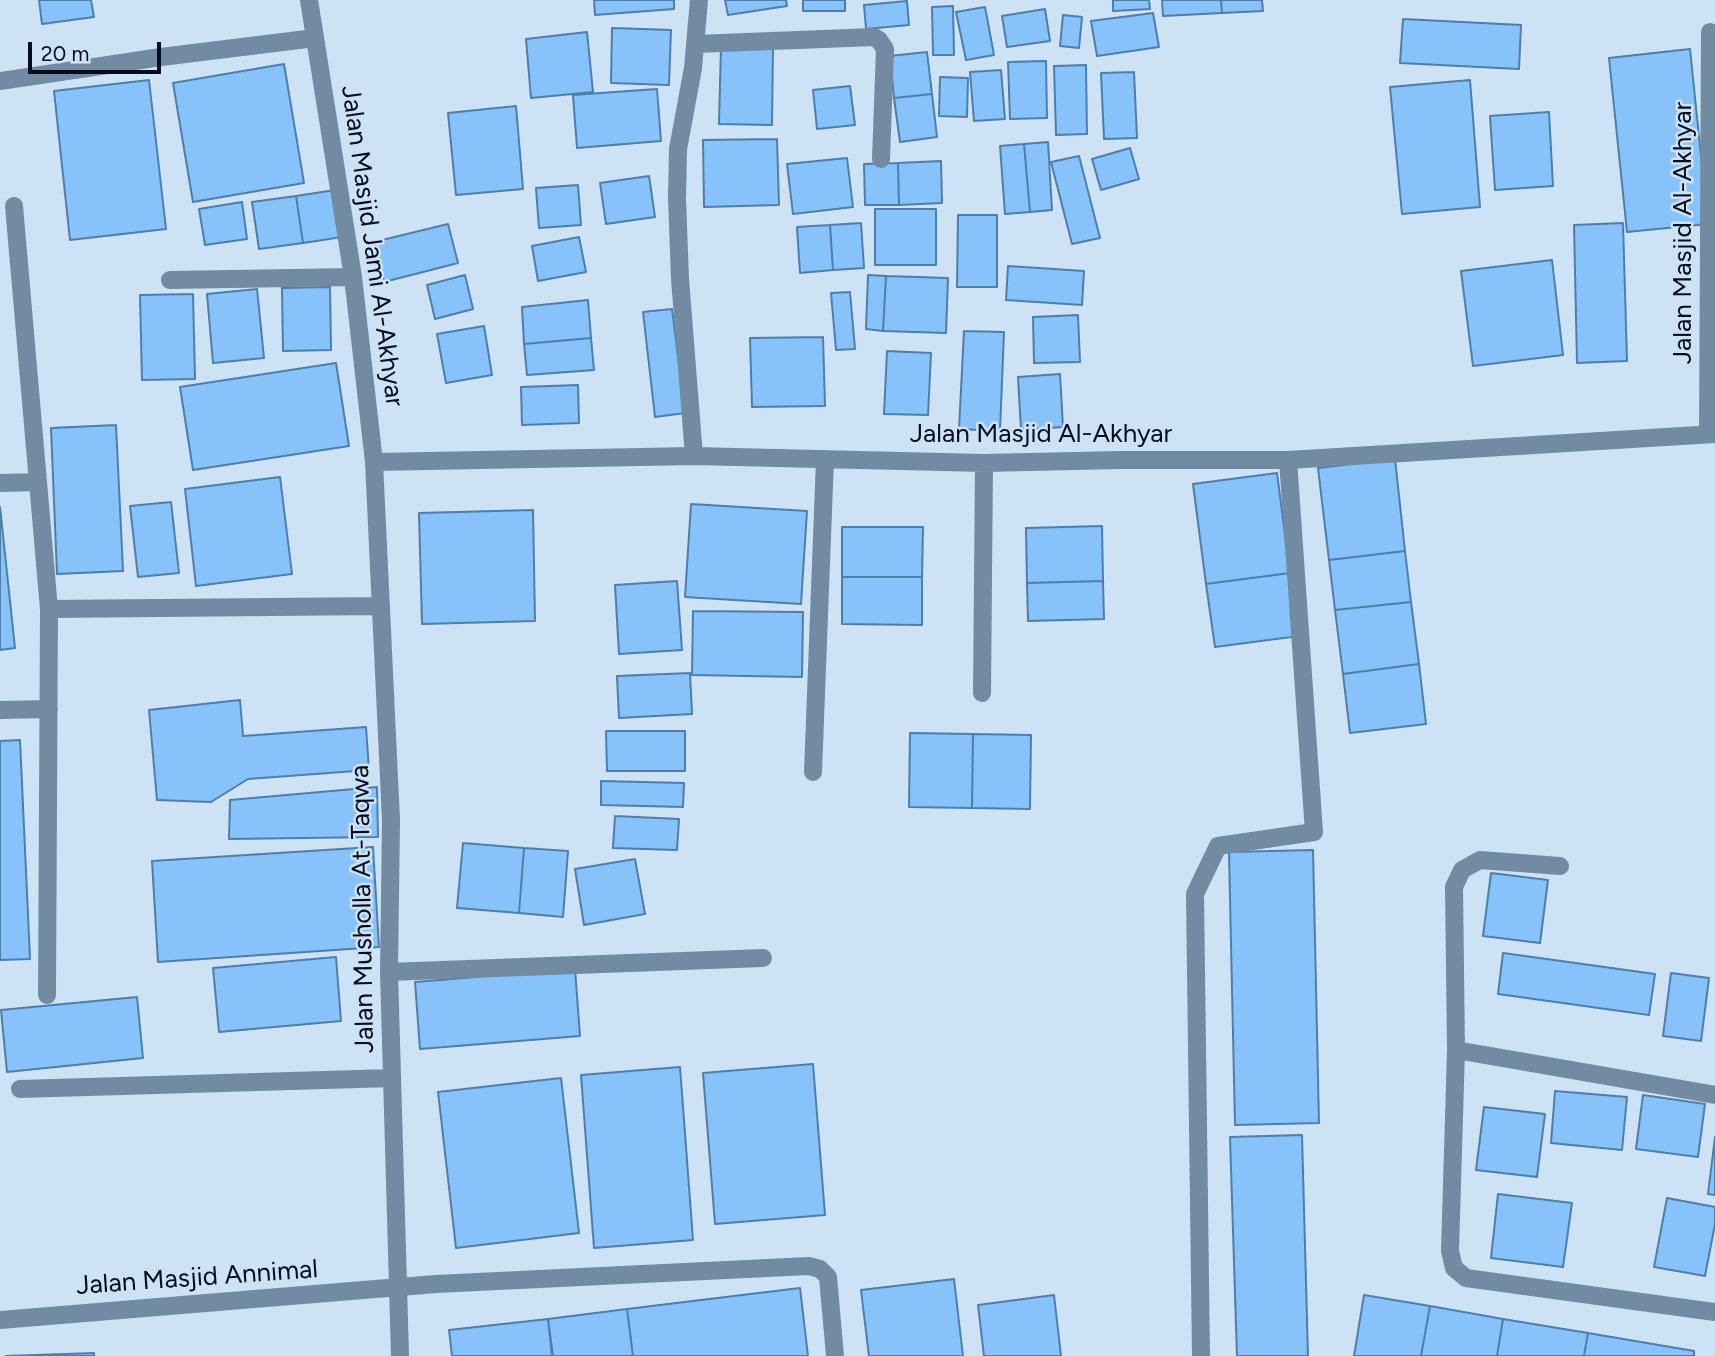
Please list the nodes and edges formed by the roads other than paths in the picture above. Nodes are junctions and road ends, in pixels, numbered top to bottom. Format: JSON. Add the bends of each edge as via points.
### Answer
{"nodes":[{"id":1,"x":309,"y":0,"type":"edge"},
{"id":2,"x":699,"y":0,"type":"edge"},
{"id":3,"x":1710,"y":32,"type":"dead end"},
{"id":4,"x":315,"y":38,"type":"junction"},
{"id":5,"x":696,"y":44,"type":"junction"},
{"id":6,"x":0,"y":81,"type":"edge"},
{"id":7,"x":881,"y":159,"type":"dead end"},
{"id":8,"x":14,"y":206,"type":"dead end"},
{"id":9,"x":353,"y":277,"type":"junction"},
{"id":10,"x":170,"y":280,"type":"dead end"},
{"id":11,"x":1711,"y":434,"type":"edge"},
{"id":12,"x":694,"y":456,"type":"junction"},
{"id":13,"x":825,"y":459,"type":"junction"},
{"id":14,"x":1288,"y":460,"type":"junction"},
{"id":15,"x":374,"y":462,"type":"junction"},
{"id":16,"x":984,"y":463,"type":"junction"},
{"id":17,"x":38,"y":482,"type":"junction"},
{"id":18,"x":0,"y":483,"type":"edge"},
{"id":19,"x":381,"y":606,"type":"junction"},
{"id":20,"x":49,"y":609,"type":"junction"},
{"id":21,"x":982,"y":693,"type":"dead end"},
{"id":22,"x":48,"y":709,"type":"junction"},
{"id":23,"x":0,"y":710,"type":"edge"},
{"id":24,"x":813,"y":772,"type":"dead end"},
{"id":25,"x":1560,"y":866,"type":"dead end"},
{"id":26,"x":763,"y":958,"type":"dead end"},
{"id":27,"x":389,"y":972,"type":"junction"},
{"id":28,"x":47,"y":995,"type":"dead end"},
{"id":29,"x":1456,"y":1050,"type":"junction"},
{"id":30,"x":392,"y":1078,"type":"junction"},
{"id":31,"x":20,"y":1089,"type":"dead end"},
{"id":32,"x":1715,"y":1095,"type":"edge"},
{"id":33,"x":399,"y":1289,"type":"junction"},
{"id":34,"x":1715,"y":1312,"type":"edge"},
{"id":35,"x":0,"y":1320,"type":"edge"},
{"id":36,"x":400,"y":1356,"type":"edge"},
{"id":37,"x":835,"y":1356,"type":"edge"},
{"id":38,"x":1201,"y":1356,"type":"edge"}],
"edges":[{"from":1,"to":4,"type":"street","name":"Jalan Masjid Jami Al-Akhyar"},
{"from":2,"to":5,"type":"street"},
{"from":3,"to":11,"type":"street","name":"Jalan Masjid Al-Akhyar"},
{"from":4,"to":6,"type":"street"},
{"from":4,"to":9,"type":"street","name":"Jalan Masjid Jami Al-Akhyar"},
{"from":5,"to":7,"type":"street","via":[[874,37],[885,50]]},
{"from":5,"to":12,"type":"street","via":[[678,149],[677,198]]},
{"from":8,"to":17,"type":"street"},
{"from":9,"to":10,"type":"street"},
{"from":9,"to":15,"type":"street","name":"Jalan Masjid Jami Al-Akhyar"},
{"from":11,"to":14,"type":"street","name":"Jalan Masjid Al-Akhyar"},
{"from":12,"to":13,"type":"street","name":"Jalan Masjid Al-Akhyar"},
{"from":12,"to":15,"type":"street","name":"Jalan Masjid Al-Akhyar"},
{"from":13,"to":16,"type":"street","name":"Jalan Masjid Al-Akhyar"},
{"from":13,"to":24,"type":"street"},
{"from":14,"to":16,"type":"street","name":"Jalan Masjid Al-Akhyar"},
{"from":14,"to":38,"type":"street","via":[[1314,832],[1218,846],[1195,894]]},
{"from":15,"to":19,"type":"street","name":"Jalan Musholla At-Taqwa"},
{"from":16,"to":21,"type":"street"},
{"from":17,"to":18,"type":"street"},
{"from":17,"to":20,"type":"street"},
{"from":19,"to":20,"type":"street"},
{"from":19,"to":27,"type":"street","name":"Jalan Musholla At-Taqwa","via":[[391,820]]},
{"from":20,"to":22,"type":"street"},
{"from":22,"to":23,"type":"street"},
{"from":22,"to":28,"type":"street"},
{"from":25,"to":29,"type":"street","via":[[1480,860],[1462,870],[1454,887]]},
{"from":26,"to":27,"type":"street"},
{"from":27,"to":30,"type":"street","name":"Jalan Musholla At-Taqwa"},
{"from":29,"to":32,"type":"street"},
{"from":29,"to":34,"type":"street","via":[[1450,1251],[1454,1268],[1466,1278]]},
{"from":30,"to":31,"type":"street"},
{"from":30,"to":33,"type":"street","name":"Jalan Musholla At-Taqwa"},
{"from":33,"to":35,"type":"street","name":"Jalan Masjid Annimal"},
{"from":33,"to":36,"type":"street","name":"Jalan Musholla At-Taqwa"},
{"from":33,"to":37,"type":"street","name":"Jalan Masjid Annimal","via":[[809,1266],[828,1277]]}]}
